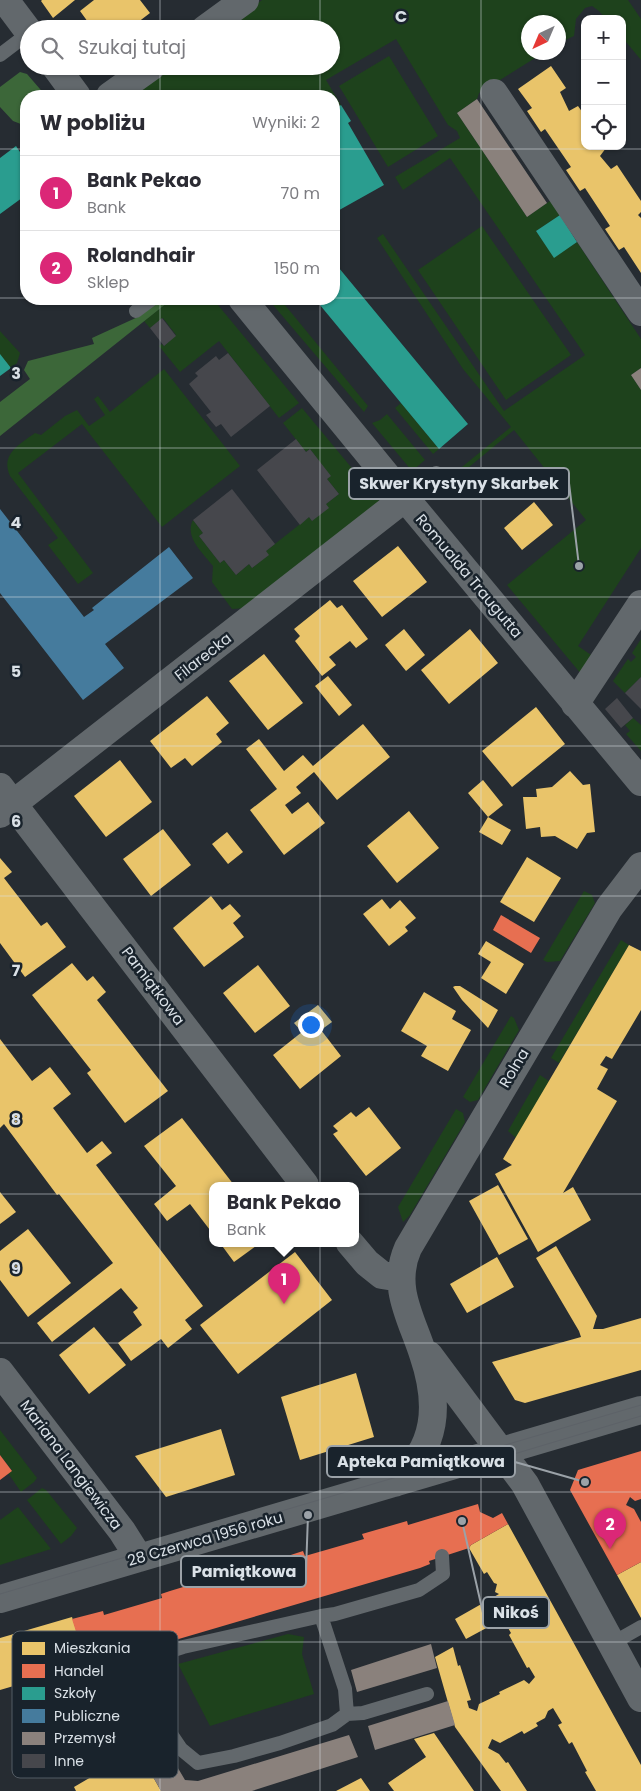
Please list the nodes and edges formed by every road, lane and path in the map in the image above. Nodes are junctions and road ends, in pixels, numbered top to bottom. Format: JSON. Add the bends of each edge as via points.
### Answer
{"nodes":[{"id":1,"x":5,"y":0,"type":"edge"},
{"id":2,"x":245,"y":0,"type":"edge"},
{"id":3,"x":20,"y":20,"type":"edge"},
{"id":4,"x":217,"y":20,"type":"edge"},
{"id":5,"x":20,"y":39,"type":"edge"},
{"id":6,"x":0,"y":55,"type":"edge"},
{"id":7,"x":61,"y":75,"type":"edge"},
{"id":8,"x":139,"y":75,"type":"edge"},
{"id":9,"x":72,"y":90,"type":"edge"},
{"id":10,"x":118,"y":90,"type":"edge"},
{"id":11,"x":494,"y":93,"type":"dead end"},
{"id":12,"x":143,"y":305,"type":"edge"},
{"id":13,"x":247,"y":305,"type":"edge"},
{"id":14,"x":136,"y":310,"type":"dead end"},
{"id":15,"x":641,"y":312,"type":"edge"},
{"id":16,"x":436,"y":473,"type":"dead end"},
{"id":17,"x":405,"y":498,"type":"junction"},
{"id":18,"x":641,"y":604,"type":"edge"},
{"id":19,"x":575,"y":704,"type":"junction"},
{"id":20,"x":641,"y":782,"type":"edge"},
{"id":21,"x":4,"y":802,"type":"edge"},
{"id":22,"x":641,"y":866,"type":"edge"},
{"id":23,"x":303,"y":1182,"type":"edge"},
{"id":24,"x":353,"y":1247,"type":"edge"},
{"id":25,"x":401,"y":1278,"type":"junction"},
{"id":26,"x":412,"y":1324,"type":"junction"},
{"id":27,"x":0,"y":1372,"type":"edge"},
{"id":28,"x":641,"y":1410,"type":"edge"},
{"id":29,"x":501,"y":1452,"type":"junction"},
{"id":30,"x":395,"y":1483,"type":"junction"},
{"id":31,"x":442,"y":1556,"type":"dead end"},
{"id":32,"x":139,"y":1558,"type":"junction"},
{"id":33,"x":0,"y":1599,"type":"edge"},
{"id":34,"x":321,"y":1616,"type":"junction"},
{"id":35,"x":641,"y":1628,"type":"edge"},
{"id":36,"x":611,"y":1644,"type":"junction"},
{"id":37,"x":178,"y":1649,"type":"edge"},
{"id":38,"x":428,"y":1694,"type":"dead end"},
{"id":39,"x":641,"y":1698,"type":"edge"},
{"id":40,"x":347,"y":1714,"type":"junction"},
{"id":41,"x":178,"y":1745,"type":"edge"}],
"edges":[{"from":1,"to":3,"type":"street"},
{"from":2,"to":4,"type":"street"},
{"from":5,"to":6,"type":"lane"},
{"from":7,"to":9,"type":"street"},
{"from":8,"to":10,"type":"street"},
{"from":11,"to":15,"type":"street"},
{"from":12,"to":14,"type":"lane"},
{"from":13,"to":17,"type":"street","name":"Romualda Traugutta"},
{"from":16,"to":17,"type":"lane"},
{"from":17,"to":19,"type":"street","name":"Romualda Traugutta"},
{"from":17,"to":21,"type":"street","name":"Filarecka"},
{"from":18,"to":19,"type":"street"},
{"from":19,"to":20,"type":"street","name":"Romualda Traugutta"},
{"from":21,"to":23,"type":"street","name":"Pamiątkowa"},
{"from":22,"to":25,"type":"street","name":"Rolna","via":[[609,908],[408,1248]]},
{"from":24,"to":25,"type":"street","via":[[382,1274]]},
{"from":25,"to":26,"type":"street"},
{"from":26,"to":29,"type":"street","via":[[428,1354]]},
{"from":26,"to":30,"type":"street","via":[[424,1355],[432,1393],[430,1434],[414,1465]]},
{"from":27,"to":32,"type":"street","name":"Mariana Langiewicza","via":[[122,1531]]},
{"from":28,"to":29,"type":"street","name":"28 Czerwca 1956 roku"},
{"from":29,"to":30,"type":"street","name":"28 Czerwca 1956 roku"},
{"from":29,"to":36,"type":"street","via":[[525,1484]]},
{"from":30,"to":32,"type":"street","name":"28 Czerwca 1956 roku"},
{"from":31,"to":34,"type":"lane","via":[[443,1574],[419,1590]]},
{"from":32,"to":33,"type":"street","name":"28 Czerwca 1956 roku"},
{"from":34,"to":37,"type":"lane"},
{"from":34,"to":40,"type":"lane","via":[[345,1689]]},
{"from":35,"to":36,"type":"lane"},
{"from":36,"to":39,"type":"street"},
{"from":38,"to":40,"type":"lane","via":[[363,1713]]},
{"from":40,"to":41,"type":"lane","via":[[332,1725],[234,1756],[198,1762]]}]}
